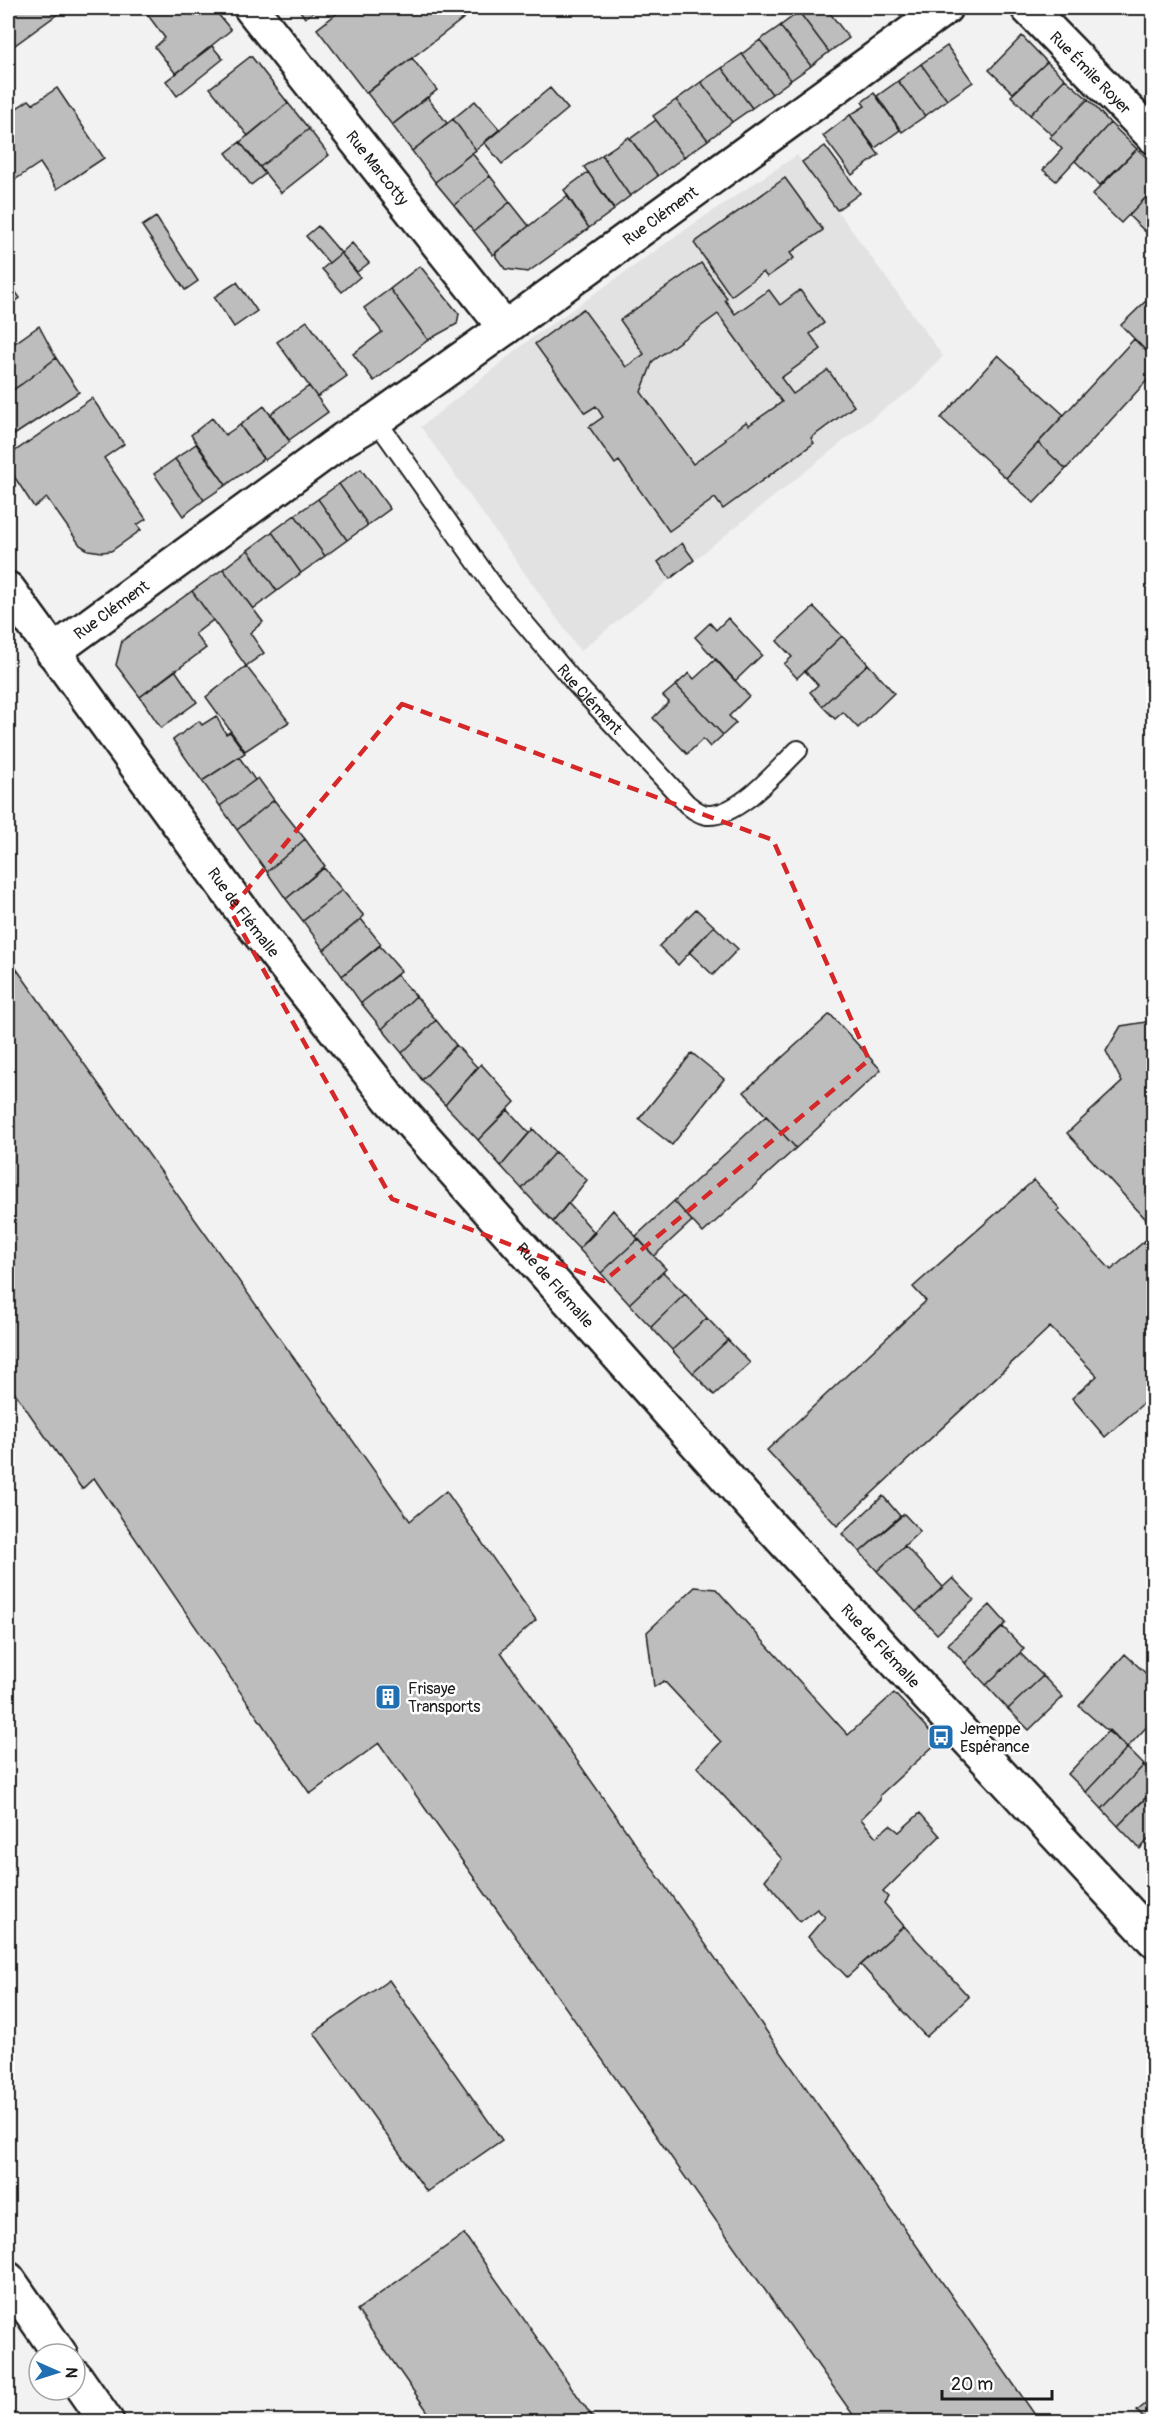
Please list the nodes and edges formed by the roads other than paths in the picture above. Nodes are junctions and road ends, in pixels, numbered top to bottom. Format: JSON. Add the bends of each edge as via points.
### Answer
{"nodes":[{"id":1,"x":251,"y":8,"type":"edge"},
{"id":2,"x":945,"y":8,"type":"edge"},
{"id":3,"x":1028,"y":8,"type":"edge"},
{"id":4,"x":1154,"y":137,"type":"edge"},
{"id":5,"x":505,"y":328,"type":"junction"},
{"id":6,"x":376,"y":420,"type":"junction"},
{"id":7,"x":8,"y":589,"type":"edge"},
{"id":8,"x":52,"y":652,"type":"junction"},
{"id":9,"x":798,"y":750,"type":"dead end"},
{"id":10,"x":1154,"y":1940,"type":"edge"},
{"id":11,"x":8,"y":2279,"type":"edge"},
{"id":12,"x":52,"y":2342,"type":"edge"},
{"id":13,"x":87,"y":2393,"type":"edge"},
{"id":14,"x":107,"y":2421,"type":"edge"}],
"edges":[{"from":1,"to":5,"type":"street","name":"Rue Marcotty"},
{"from":2,"to":5,"type":"street","name":"Rue Clément"},
{"from":3,"to":4,"type":"street","name":"Rue Émile Royer"},
{"from":5,"to":6,"type":"street","name":"Rue Clément"},
{"from":6,"to":8,"type":"street","name":"Rue Clément","via":[[344,439]]},
{"from":6,"to":9,"type":"lane","name":"Rue Clément","via":[[494,587],[575,683],[697,812],[707,815],[741,803]]},
{"from":7,"to":8,"type":"street","name":"Rue de Flémalle"},
{"from":8,"to":10,"type":"street","name":"Rue de Flémalle","via":[[249,919],[390,1099],[770,1526]]},
{"from":11,"to":12,"type":"street"},
{"from":13,"to":14,"type":"street"}]}
